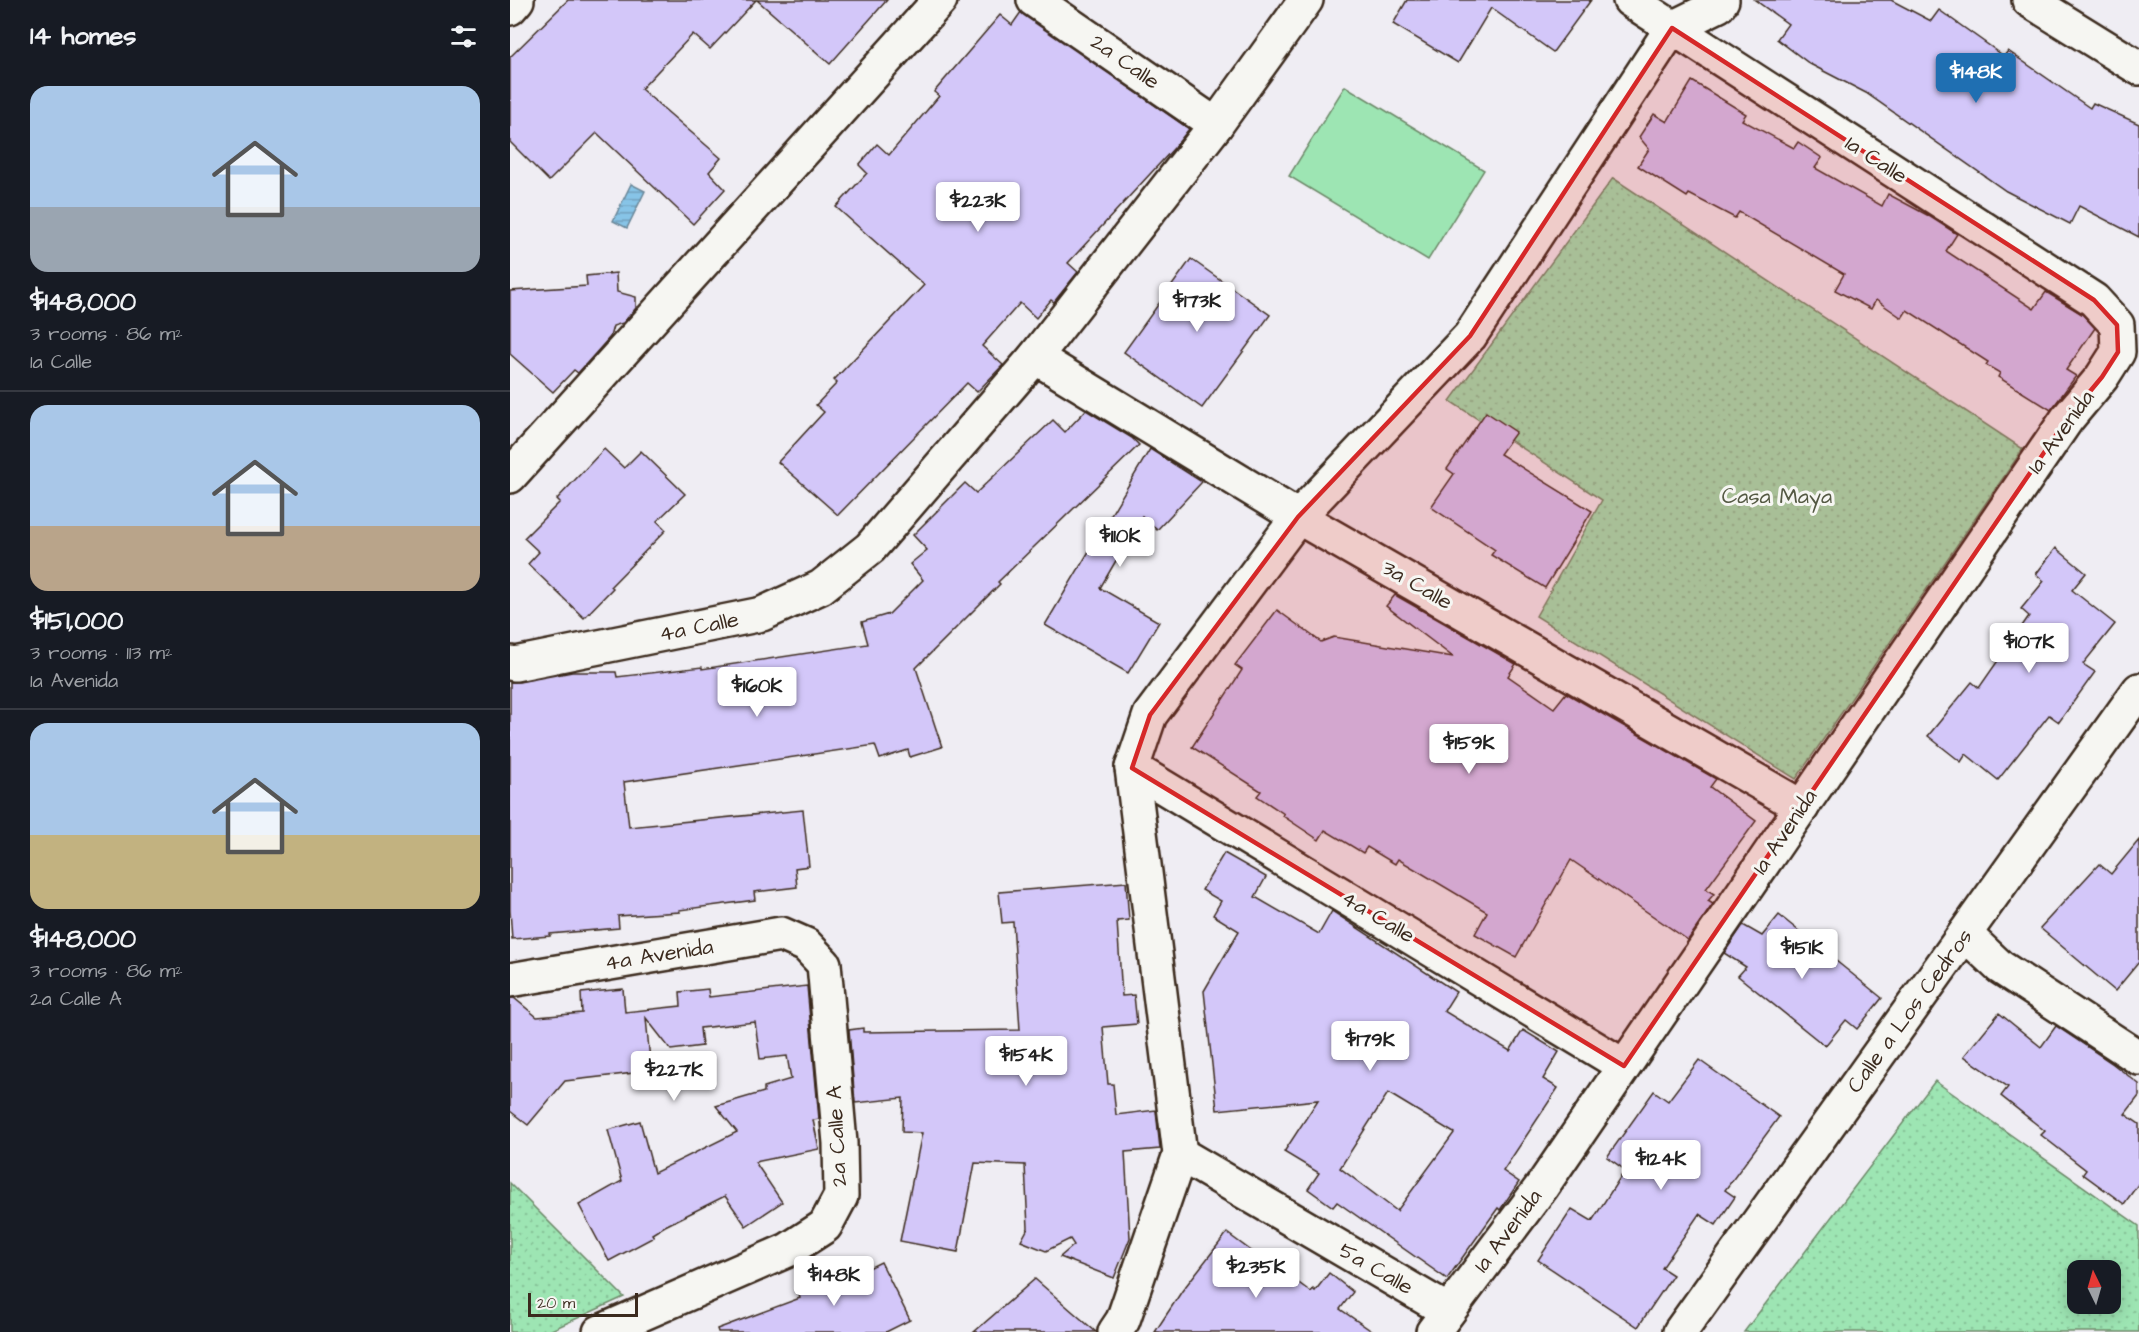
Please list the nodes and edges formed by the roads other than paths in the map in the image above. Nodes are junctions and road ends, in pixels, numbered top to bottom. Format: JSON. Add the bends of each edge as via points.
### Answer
{"nodes":[{"id":1,"x":517,"y":0,"type":"edge"},
{"id":2,"x":940,"y":0,"type":"edge"},
{"id":3,"x":1035,"y":0,"type":"edge"},
{"id":4,"x":1306,"y":0,"type":"edge"},
{"id":5,"x":1630,"y":0,"type":"edge"},
{"id":6,"x":1722,"y":0,"type":"edge"},
{"id":7,"x":2029,"y":0,"type":"edge"},
{"id":8,"x":510,"y":8,"type":"edge"},
{"id":9,"x":1672,"y":14,"type":"edge"},
{"id":10,"x":2139,"y":68,"type":"edge"},
{"id":11,"x":1216,"y":125,"type":"junction"},
{"id":12,"x":2118,"y":325,"type":"joint"},
{"id":13,"x":1035,"y":357,"type":"junction"},
{"id":14,"x":510,"y":476,"type":"edge"},
{"id":15,"x":1298,"y":517,"type":"junction"},
{"id":16,"x":510,"y":663,"type":"edge"},
{"id":17,"x":2139,"y":690,"type":"edge"},
{"id":18,"x":1132,"y":768,"type":"junction"},
{"id":19,"x":1802,"y":807,"type":"junction"},
{"id":20,"x":1965,"y":934,"type":"junction"},
{"id":21,"x":806,"y":945,"type":"joint"},
{"id":22,"x":510,"y":980,"type":"edge"},
{"id":23,"x":2134,"y":1045,"type":"edge"},
{"id":24,"x":1624,"y":1066,"type":"junction"},
{"id":25,"x":1180,"y":1154,"type":"junction"},
{"id":26,"x":1441,"y":1322,"type":"edge"},
{"id":27,"x":600,"y":1332,"type":"edge"},
{"id":28,"x":1115,"y":1332,"type":"edge"},
{"id":29,"x":1680,"y":1332,"type":"edge"}],
"edges":[{"from":1,"to":8,"type":"street"},
{"from":2,"to":14,"type":"street"},
{"from":3,"to":11,"type":"street","name":"2a Calle"},
{"from":4,"to":11,"type":"street","name":"4a Calle"},
{"from":5,"to":9,"type":"street","name":"1a Calle"},
{"from":6,"to":9,"type":"street","via":[[1719,5]]},
{"from":7,"to":10,"type":"street"},
{"from":9,"to":12,"type":"street","name":"1a Calle","via":[[2094,300]]},
{"from":9,"to":15,"type":"street","via":[[1470,336]]},
{"from":11,"to":13,"type":"street","name":"4a Calle"},
{"from":12,"to":19,"type":"street","name":"1a Avenida","via":[[2118,352],[2102,377],[2060,428]]},
{"from":13,"to":15,"type":"street","name":"3a Calle"},
{"from":13,"to":16,"type":"street","name":"4a Calle","via":[[870,548],[820,587],[762,614]]},
{"from":15,"to":18,"type":"street","via":[[1150,715]]},
{"from":15,"to":19,"type":"street","name":"3a Calle"},
{"from":17,"to":20,"type":"street","name":"Calle a Los Cedros"},
{"from":18,"to":24,"type":"street","name":"4a Calle"},
{"from":18,"to":25,"type":"street"},
{"from":19,"to":24,"type":"street","name":"1a Avenida"},
{"from":20,"to":23,"type":"street","via":[[2000,967]]},
{"from":20,"to":29,"type":"street","name":"Calle a Los Cedros"},
{"from":21,"to":22,"type":"street","name":"4a Avenida","via":[[781,934]]},
{"from":21,"to":27,"type":"street","name":"2a Calle A","via":[[824,964],[841,1196],[825,1226],[788,1250]]},
{"from":24,"to":26,"type":"street","name":"1a Avenida","via":[[1543,1185]]},
{"from":25,"to":26,"type":"street","name":"5a Calle"},
{"from":25,"to":28,"type":"street","via":[[1123,1320]]}]}
